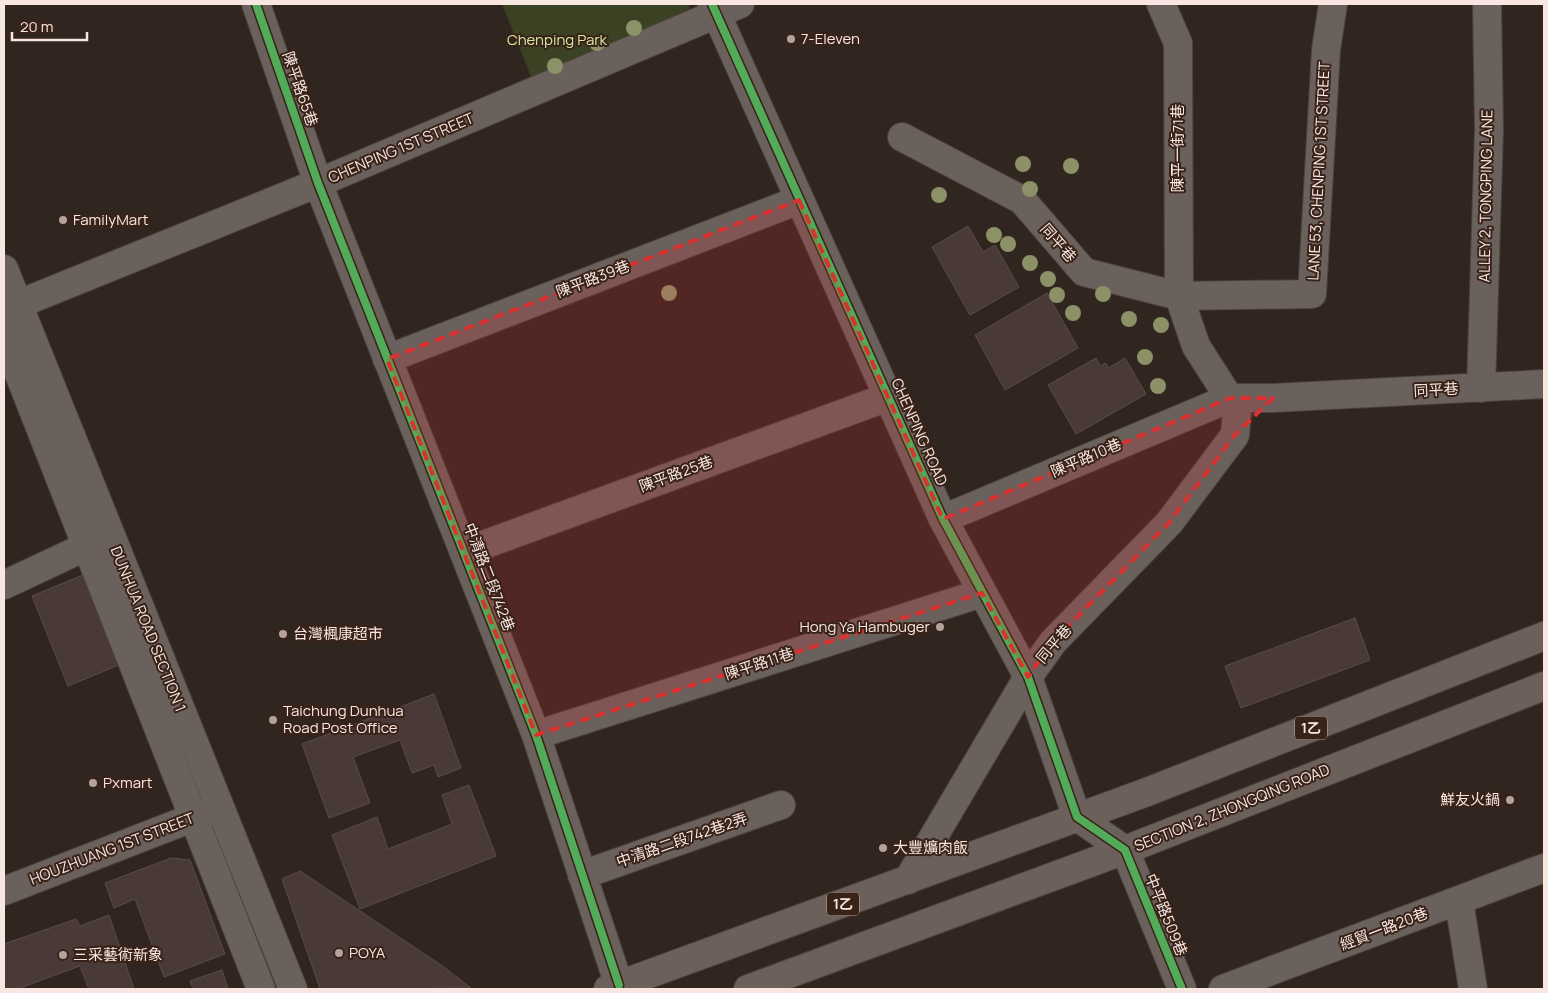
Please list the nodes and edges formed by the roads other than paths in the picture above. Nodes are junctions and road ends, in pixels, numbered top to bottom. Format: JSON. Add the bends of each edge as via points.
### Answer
{"nodes":[{"id":1,"x":256,"y":4,"type":"edge"},
{"id":2,"x":1161,"y":4,"type":"edge"},
{"id":3,"x":1332,"y":4,"type":"edge"},
{"id":4,"x":1487,"y":4,"type":"edge"},
{"id":5,"x":723,"y":7,"type":"edge"},
{"id":6,"x":902,"y":137,"type":"dead end"},
{"id":7,"x":318,"y":183,"type":"junction"},
{"id":8,"x":799,"y":200,"type":"junction"},
{"id":9,"x":4,"y":269,"type":"edge"},
{"id":10,"x":1178,"y":296,"type":"junction"},
{"id":11,"x":11,"y":307,"type":"edge"},
{"id":12,"x":4,"y":336,"type":"edge"},
{"id":13,"x":387,"y":359,"type":"junction"},
{"id":14,"x":1544,"y":384,"type":"edge"},
{"id":15,"x":1480,"y":388,"type":"junction"},
{"id":16,"x":888,"y":397,"type":"junction"},
{"id":17,"x":1230,"y":398,"type":"junction"},
{"id":18,"x":1272,"y":398,"type":"junction"},
{"id":19,"x":1235,"y":435,"type":"junction"},
{"id":20,"x":943,"y":519,"type":"junction"},
{"id":21,"x":87,"y":546,"type":"junction"},
{"id":22,"x":464,"y":552,"type":"junction"},
{"id":23,"x":4,"y":584,"type":"edge"},
{"id":24,"x":982,"y":593,"type":"junction"},
{"id":25,"x":1544,"y":636,"type":"edge"},
{"id":26,"x":1028,"y":677,"type":"junction"},
{"id":27,"x":1544,"y":686,"type":"edge"},
{"id":28,"x":536,"y":735,"type":"junction"},
{"id":29,"x":781,"y":805,"type":"dead end"},
{"id":30,"x":219,"y":807,"type":"junction"},
{"id":31,"x":194,"y":817,"type":"junction"},
{"id":32,"x":1077,"y":817,"type":"junction"},
{"id":33,"x":1125,"y":850,"type":"junction"},
{"id":34,"x":1544,"y":868,"type":"edge"},
{"id":35,"x":582,"y":875,"type":"junction"},
{"id":36,"x":908,"y":880,"type":"junction"},
{"id":37,"x":4,"y":891,"type":"edge"},
{"id":38,"x":1459,"y":901,"type":"junction"},
{"id":39,"x":613,"y":987,"type":"edge"},
{"id":40,"x":261,"y":989,"type":"edge"},
{"id":41,"x":292,"y":989,"type":"edge"},
{"id":42,"x":748,"y":989,"type":"edge"},
{"id":43,"x":1182,"y":989,"type":"edge"},
{"id":44,"x":1223,"y":989,"type":"edge"},
{"id":45,"x":1474,"y":989,"type":"edge"}],
"edges":[{"from":1,"to":7,"type":"street","name":"陳平路65巷"},
{"from":2,"to":10,"type":"street","name":"陳平一街71巷","via":[[1178,43]]},
{"from":3,"to":10,"type":"street","name":"LANE 53, CHENPING 1ST STREET","via":[[1326,50],[1312,294]]},
{"from":4,"to":15,"type":"street","name":"ALLEY 2, TONGPING LANE","via":[[1489,130]]},
{"from":5,"to":7,"type":"street","name":"CHENPING 1ST STREET"},
{"from":5,"to":8,"type":"street","name":"CHENPING ROAD"},
{"from":6,"to":10,"type":"street","name":"同平巷","via":[[1022,200],[1084,272]]},
{"from":7,"to":11,"type":"street","name":"CHENPING 1ST STREET"},
{"from":7,"to":13,"type":"street","name":"中清路二段742巷"},
{"from":8,"to":13,"type":"street","name":"陳平路39巷"},
{"from":8,"to":16,"type":"street","name":"CHENPING ROAD"},
{"from":9,"to":11,"type":"street","name":"DUNHUA ROAD SECTION 1"},
{"from":10,"to":17,"type":"street","via":[[1196,346]]},
{"from":11,"to":30,"type":"street","name":"DUNHUA ROAD SECTION 1"},
{"from":12,"to":21,"type":"street","name":"DUNHUA ROAD SECTION 1"},
{"from":13,"to":22,"type":"street","name":"中清路二段742巷"},
{"from":14,"to":15,"type":"street","name":"同平巷"},
{"from":15,"to":18,"type":"street","name":"同平巷"},
{"from":16,"to":20,"type":"street","name":"CHENPING ROAD"},
{"from":16,"to":22,"type":"street","name":"陳平路25巷"},
{"from":17,"to":18,"type":"street","name":"同平巷"},
{"from":17,"to":19,"type":"street","via":[[1237,410]]},
{"from":17,"to":20,"type":"street","name":"陳平路10巷"},
{"from":18,"to":19,"type":"street","name":"同平巷"},
{"from":19,"to":26,"type":"street","name":"同平巷","via":[[1169,523],[1053,642]]},
{"from":20,"to":24,"type":"street","name":"CHENPING ROAD"},
{"from":21,"to":23,"type":"street"},
{"from":21,"to":31,"type":"street","name":"DUNHUA ROAD SECTION 1"},
{"from":22,"to":28,"type":"street","name":"中清路二段742巷"},
{"from":24,"to":26,"type":"street","name":"CHENPING ROAD"},
{"from":24,"to":28,"type":"street","name":"陳平路11巷"},
{"from":25,"to":32,"type":"main road","number":"1乙"},
{"from":26,"to":32,"type":"street","name":"CHENPING ROAD"},
{"from":26,"to":36,"type":"street","name":"同平巷"},
{"from":27,"to":33,"type":"main road","name":"SECTION 2, ZHONGQING ROAD"},
{"from":28,"to":35,"type":"street","name":"中清路二段742巷"},
{"from":29,"to":35,"type":"street","name":"中清路二段742巷2弄"},
{"from":30,"to":31,"type":"street","name":"HOUZHUANG 1ST STREET"},
{"from":30,"to":41,"type":"street","name":"DUNHUA ROAD SECTION 1"},
{"from":31,"to":37,"type":"street","name":"HOUZHUANG 1ST STREET"},
{"from":31,"to":40,"type":"street","name":"DUNHUA ROAD SECTION 1"},
{"from":32,"to":33,"type":"street"},
{"from":32,"to":36,"type":"main road","number":"1乙"},
{"from":33,"to":42,"type":"main road","name":"SECTION 2, ZHONGQING ROAD"},
{"from":33,"to":43,"type":"street","name":"中平路509巷"},
{"from":34,"to":38,"type":"street","name":"經貿一路20巷"},
{"from":35,"to":39,"type":"street","name":"中清路二段742巷"},
{"from":36,"to":39,"type":"main road","number":"1乙"},
{"from":38,"to":44,"type":"street","name":"經貿一路20巷"},
{"from":38,"to":45,"type":"street"}]}
